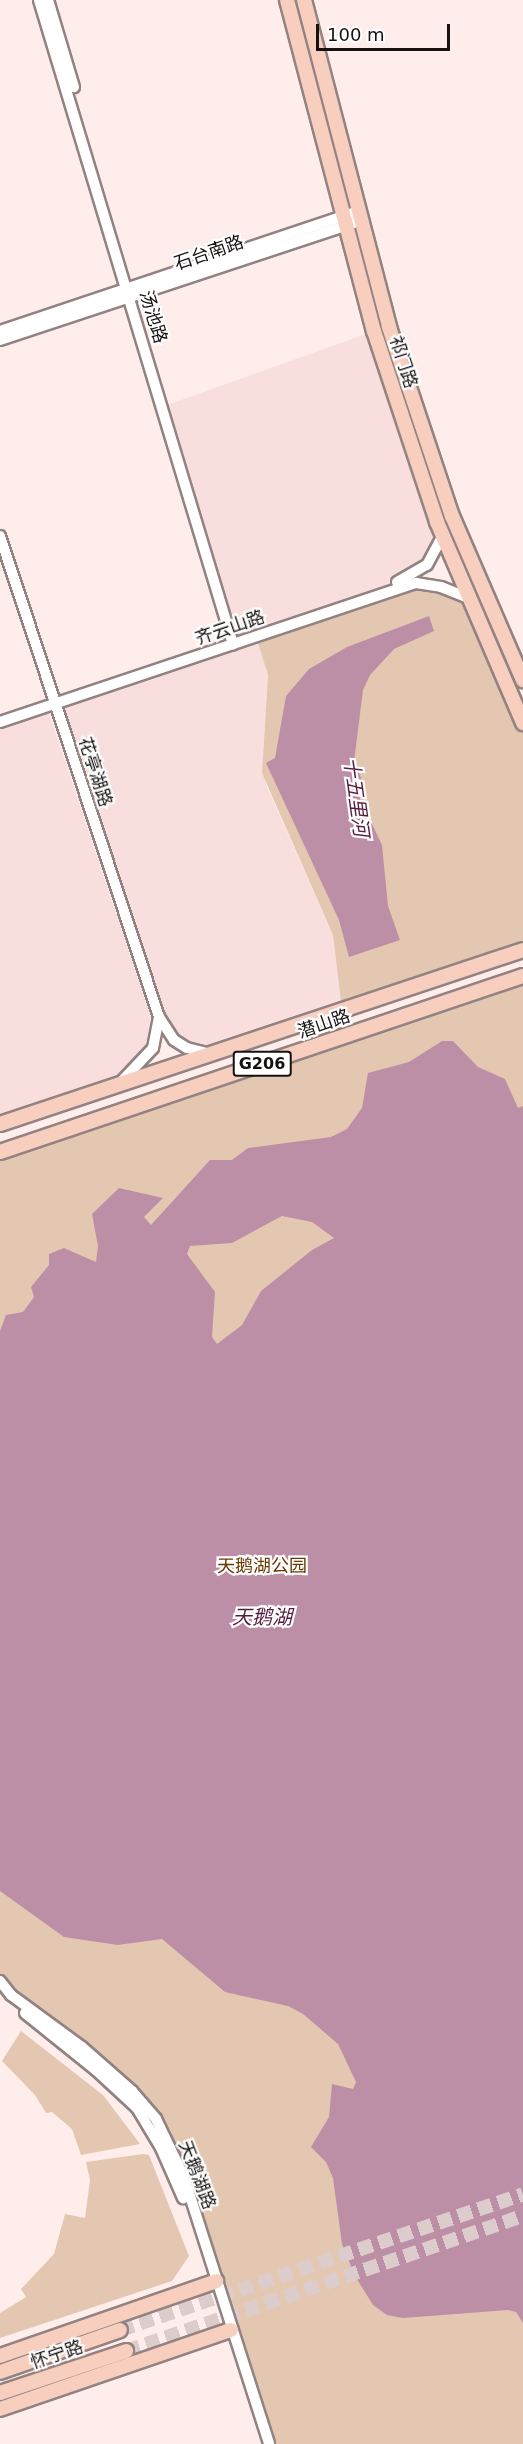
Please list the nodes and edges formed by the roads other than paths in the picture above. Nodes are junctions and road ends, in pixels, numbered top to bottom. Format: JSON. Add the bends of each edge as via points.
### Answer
{"nodes":[{"id":1,"x":39,"y":0,"type":"edge"},
{"id":2,"x":48,"y":0,"type":"edge"},
{"id":3,"x":287,"y":0,"type":"edge"},
{"id":4,"x":304,"y":0,"type":"edge"},
{"id":5,"x":359,"y":216,"type":"junction"},
{"id":6,"x":344,"y":221,"type":"junction"},
{"id":7,"x":131,"y":292,"type":"junction"},
{"id":8,"x":0,"y":331,"type":"edge"},
{"id":9,"x":0,"y":340,"type":"edge"},
{"id":10,"x":443,"y":535,"type":"junction"},
{"id":11,"x":0,"y":536,"type":"edge"},
{"id":12,"x":471,"y":599,"type":"junction"},
{"id":13,"x":234,"y":640,"type":"junction"},
{"id":14,"x":523,"y":680,"type":"edge"},
{"id":15,"x":54,"y":701,"type":"junction"},
{"id":16,"x":0,"y":715,"type":"edge"},
{"id":17,"x":0,"y":722,"type":"edge"},
{"id":18,"x":523,"y":723,"type":"edge"},
{"id":19,"x":523,"y":950,"type":"edge"},
{"id":20,"x":523,"y":976,"type":"edge"},
{"id":21,"x":159,"y":1017,"type":"junction"},
{"id":22,"x":211,"y":1054,"type":"junction"},
{"id":23,"x":118,"y":1085,"type":"junction"},
{"id":24,"x":0,"y":1125,"type":"edge"},
{"id":25,"x":0,"y":1152,"type":"edge"},
{"id":26,"x":0,"y":1981,"type":"edge"},
{"id":27,"x":0,"y":1991,"type":"edge"},
{"id":28,"x":213,"y":2282,"type":"junction"},
{"id":29,"x":120,"y":2330,"type":"tunnel mouth"},
{"id":30,"x":229,"y":2331,"type":"junction"},
{"id":31,"x":126,"y":2351,"type":"tunnel mouth"},
{"id":32,"x":0,"y":2356,"type":"edge"},
{"id":33,"x":0,"y":2372,"type":"edge"},
{"id":34,"x":0,"y":2393,"type":"edge"},
{"id":35,"x":0,"y":2409,"type":"edge"},
{"id":36,"x":263,"y":2444,"type":"edge"},
{"id":37,"x":269,"y":2444,"type":"edge"}],
"edges":[{"from":1,"to":7,"type":"street","name":"汤池路"},
{"from":2,"to":7,"type":"street","name":"汤池路"},
{"from":3,"to":6,"type":"main road","name":"祁门路"},
{"from":4,"to":5,"type":"main road","name":"祁门路"},
{"from":5,"to":6,"type":"street","name":"石台南路"},
{"from":5,"to":14,"type":"main road","name":"祁门路","via":[[389,327],[452,516]]},
{"from":6,"to":7,"type":"street","name":"石台南路"},
{"from":6,"to":10,"type":"main road","name":"祁门路","via":[[374,332]]},
{"from":7,"to":8,"type":"street","name":"石台南路"},
{"from":7,"to":9,"type":"street","name":"石台南路"},
{"from":7,"to":13,"type":"street","name":"汤池路"},
{"from":10,"to":12,"type":"main road","name":"祁门路"},
{"from":10,"to":13,"type":"street","via":[[427,565],[407,579]]},
{"from":11,"to":15,"type":"street","name":"花亭湖路"},
{"from":12,"to":13,"type":"street","name":"齐云山路","via":[[441,587],[416,583]]},
{"from":12,"to":18,"type":"main road","name":"祁门路"},
{"from":13,"to":15,"type":"street","name":"齐云山路"},
{"from":15,"to":16,"type":"street"},
{"from":15,"to":17,"type":"street","name":"齐云山路"},
{"from":15,"to":21,"type":"street","name":"花亭湖路"},
{"from":19,"to":22,"type":"main road","name":"潜山路","number":"G206"},
{"from":20,"to":25,"type":"main road","name":"潜山路","number":"G206"},
{"from":21,"to":22,"type":"street","name":"花亭湖路","via":[[174,1040]]},
{"from":21,"to":23,"type":"street","name":"花亭湖路","via":[[153,1048]]},
{"from":22,"to":23,"type":"main road","name":"潜山路","number":"G206"},
{"from":23,"to":24,"type":"main road","name":"潜山路","number":"G206"},
{"from":26,"to":28,"type":"street","name":"天鹅湖路","via":[[11,1995],[82,2047],[124,2084],[156,2120],[184,2177]]},
{"from":27,"to":28,"type":"street","name":"天鹅湖路","via":[[137,2108],[179,2187]]},
{"from":28,"to":30,"type":"street","name":"天鹅湖路"},
{"from":28,"to":32,"type":"main road"},
{"from":29,"to":33,"type":"main road","name":"怀宁路"},
{"from":30,"to":35,"type":"main road"},
{"from":30,"to":36,"type":"street","name":"天鹅湖路"},
{"from":30,"to":37,"type":"street","name":"天鹅湖路"},
{"from":31,"to":34,"type":"main road","name":"怀宁路"}]}
